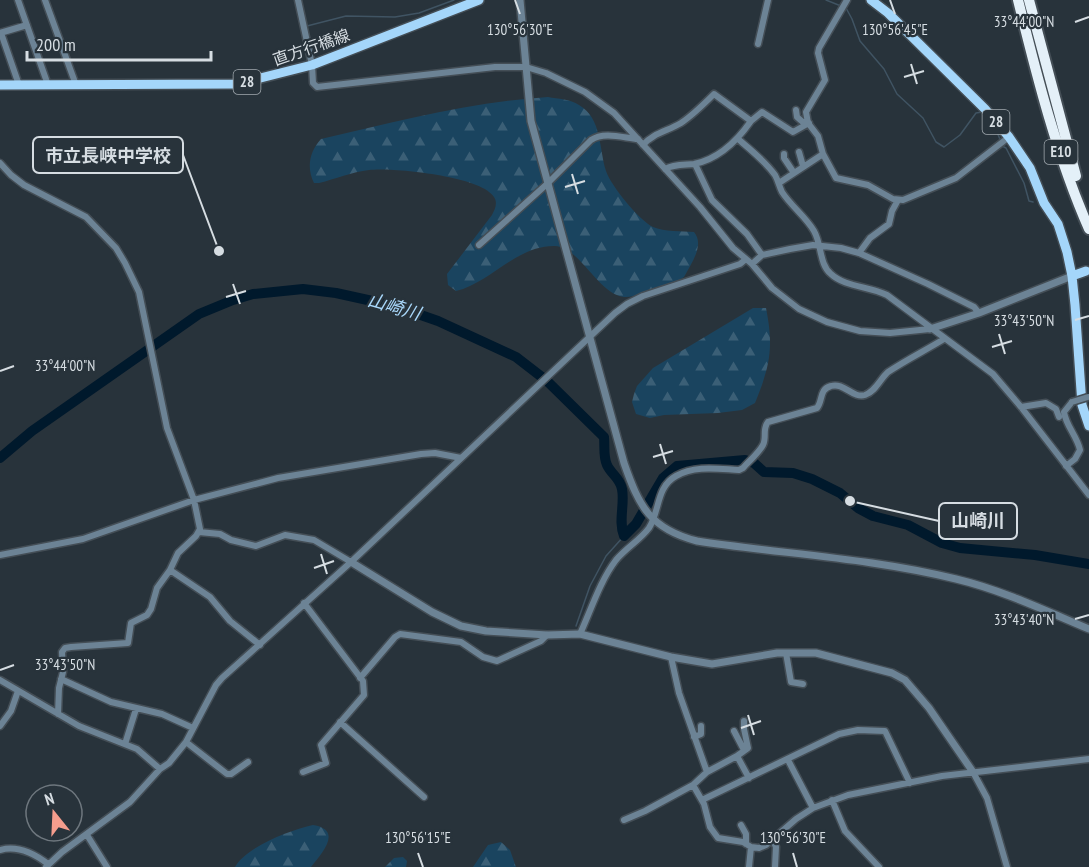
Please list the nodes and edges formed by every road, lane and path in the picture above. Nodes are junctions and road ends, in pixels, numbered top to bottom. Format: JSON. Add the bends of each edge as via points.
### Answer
{"nodes":[{"id":1,"x":18,"y":0,"type":"edge"},
{"id":2,"x":45,"y":0,"type":"edge"},
{"id":3,"x":298,"y":0,"type":"edge"},
{"id":4,"x":479,"y":0,"type":"edge"},
{"id":5,"x":520,"y":0,"type":"edge"},
{"id":6,"x":768,"y":0,"type":"edge"},
{"id":7,"x":847,"y":0,"type":"edge"},
{"id":8,"x":871,"y":0,"type":"edge"},
{"id":9,"x":1018,"y":0,"type":"edge"},
{"id":10,"x":1029,"y":0,"type":"edge"},
{"id":11,"x":27,"y":25,"type":"junction"},
{"id":12,"x":0,"y":33,"type":"edge"},
{"id":13,"x":758,"y":44,"type":"dead end"},
{"id":14,"x":312,"y":65,"type":"junction"},
{"id":15,"x":526,"y":67,"type":"junction"},
{"id":16,"x":0,"y":85,"type":"edge"},
{"id":17,"x":19,"y":85,"type":"junction"},
{"id":18,"x":48,"y":85,"type":"junction"},
{"id":19,"x":76,"y":85,"type":"junction"},
{"id":20,"x":796,"y":110,"type":"dead end"},
{"id":21,"x":751,"y":121,"type":"junction"},
{"id":22,"x":807,"y":124,"type":"junction"},
{"id":23,"x":1009,"y":137,"type":"junction"},
{"id":24,"x":738,"y":139,"type":"junction"},
{"id":25,"x":641,"y":142,"type":"junction"},
{"id":26,"x":799,"y":152,"type":"dead end"},
{"id":27,"x":784,"y":154,"type":"dead end"},
{"id":28,"x":823,"y":154,"type":"junction"},
{"id":29,"x":0,"y":163,"type":"edge"},
{"id":30,"x":695,"y":164,"type":"junction"},
{"id":31,"x":803,"y":166,"type":"junction"},
{"id":32,"x":665,"y":169,"type":"junction"},
{"id":33,"x":794,"y":172,"type":"junction"},
{"id":34,"x":779,"y":183,"type":"junction"},
{"id":35,"x":547,"y":184,"type":"junction"},
{"id":36,"x":898,"y":200,"type":"junction"},
{"id":37,"x":1089,"y":219,"type":"edge"},
{"id":38,"x":1089,"y":229,"type":"edge"},
{"id":39,"x":478,"y":245,"type":"dead end"},
{"id":40,"x":820,"y":245,"type":"junction"},
{"id":41,"x":859,"y":254,"type":"junction"},
{"id":42,"x":762,"y":255,"type":"junction"},
{"id":43,"x":749,"y":261,"type":"junction"},
{"id":44,"x":1086,"y":271,"type":"dead end"},
{"id":45,"x":1072,"y":276,"type":"junction"},
{"id":46,"x":979,"y":313,"type":"junction"},
{"id":47,"x":930,"y":329,"type":"junction"},
{"id":48,"x":589,"y":338,"type":"junction"},
{"id":49,"x":944,"y":339,"type":"junction"},
{"id":50,"x":1089,"y":397,"type":"edge"},
{"id":51,"x":1021,"y":407,"type":"junction"},
{"id":52,"x":1059,"y":417,"type":"dead end"},
{"id":53,"x":1089,"y":426,"type":"edge"},
{"id":54,"x":461,"y":458,"type":"junction"},
{"id":55,"x":1066,"y":466,"type":"junction"},
{"id":56,"x":1089,"y":495,"type":"edge"},
{"id":57,"x":194,"y":500,"type":"junction"},
{"id":58,"x":652,"y":518,"type":"junction"},
{"id":59,"x":199,"y":532,"type":"junction"},
{"id":60,"x":0,"y":555,"type":"edge"},
{"id":61,"x":351,"y":562,"type":"junction"},
{"id":62,"x":170,"y":570,"type":"junction"},
{"id":63,"x":304,"y":603,"type":"junction"},
{"id":64,"x":1089,"y":629,"type":"edge"},
{"id":65,"x":580,"y":634,"type":"junction"},
{"id":66,"x":547,"y":636,"type":"junction"},
{"id":67,"x":260,"y":645,"type":"junction"},
{"id":68,"x":786,"y":652,"type":"junction"},
{"id":69,"x":671,"y":657,"type":"junction"},
{"id":70,"x":360,"y":678,"type":"junction"},
{"id":71,"x":61,"y":679,"type":"junction"},
{"id":72,"x":0,"y":680,"type":"edge"},
{"id":73,"x":802,"y":684,"type":"dead end"},
{"id":74,"x":18,"y":691,"type":"junction"},
{"id":75,"x":136,"y":709,"type":"junction"},
{"id":76,"x":58,"y":714,"type":"junction"},
{"id":77,"x":744,"y":721,"type":"dead end"},
{"id":78,"x":340,"y":722,"type":"junction"},
{"id":79,"x":0,"y":726,"type":"edge"},
{"id":80,"x":701,"y":726,"type":"dead end"},
{"id":81,"x":193,"y":728,"type":"junction"},
{"id":82,"x":734,"y":730,"type":"dead end"},
{"id":83,"x":694,"y":737,"type":"junction"},
{"id":84,"x":186,"y":742,"type":"junction"},
{"id":85,"x":125,"y":744,"type":"junction"},
{"id":86,"x":744,"y":750,"type":"junction"},
{"id":87,"x":737,"y":756,"type":"junction"},
{"id":88,"x":1089,"y":759,"type":"edge"},
{"id":89,"x":788,"y":760,"type":"junction"},
{"id":90,"x":248,"y":762,"type":"dead end"},
{"id":91,"x":160,"y":769,"type":"junction"},
{"id":92,"x":303,"y":772,"type":"dead end"},
{"id":93,"x":707,"y":772,"type":"junction"},
{"id":94,"x":973,"y":772,"type":"junction"},
{"id":95,"x":749,"y":778,"type":"junction"},
{"id":96,"x":910,"y":783,"type":"junction"},
{"id":97,"x":693,"y":785,"type":"junction"},
{"id":98,"x":424,"y":796,"type":"dead end"},
{"id":99,"x":702,"y":800,"type":"junction"},
{"id":100,"x":832,"y":800,"type":"junction"},
{"id":101,"x":813,"y":808,"type":"junction"},
{"id":102,"x":624,"y":820,"type":"dead end"},
{"id":103,"x":741,"y":825,"type":"dead end"},
{"id":104,"x":87,"y":835,"type":"junction"},
{"id":105,"x":773,"y":840,"type":"junction"},
{"id":106,"x":748,"y":845,"type":"junction"},
{"id":107,"x":0,"y":850,"type":"edge"},
{"id":108,"x":47,"y":865,"type":"edge"},
{"id":109,"x":107,"y":867,"type":"edge"},
{"id":110,"x":748,"y":867,"type":"edge"},
{"id":111,"x":775,"y":867,"type":"edge"},
{"id":112,"x":879,"y":867,"type":"edge"},
{"id":113,"x":1007,"y":867,"type":"edge"}],
"edges":[{"from":1,"to":11,"type":"street"},
{"from":2,"to":19,"type":"street"},
{"from":3,"to":14,"type":"street"},
{"from":4,"to":14,"type":"main road","name":"直方行橋線","number":"28"},
{"from":5,"to":15,"type":"street"},
{"from":6,"to":13,"type":"street"},
{"from":7,"to":22,"type":"street","via":[[819,48],[825,80],[807,108]]},
{"from":8,"to":23,"type":"main road","number":"28","via":[[977,101]]},
{"from":9,"to":38,"type":"highway","number":"E10","via":[[1055,132]]},
{"from":10,"to":37,"type":"highway","number":"E10"},
{"from":11,"to":12,"type":"street"},
{"from":11,"to":18,"type":"street"},
{"from":12,"to":17,"type":"street"},
{"from":14,"to":15,"type":"street","via":[[313,83],[317,87],[471,69]]},
{"from":14,"to":19,"type":"main road","name":"直方行橋線","number":"28","via":[[237,84]]},
{"from":15,"to":25,"type":"street","via":[[585,92],[614,113]]},
{"from":15,"to":35,"type":"street","via":[[531,121]]},
{"from":16,"to":17,"type":"main road","name":"直方行橋線","number":"28"},
{"from":17,"to":18,"type":"main road","name":"直方行橋線","number":"28"},
{"from":18,"to":19,"type":"main road","name":"直方行橋線","number":"28"},
{"from":20,"to":22,"type":"street","via":[[797,117]]},
{"from":21,"to":22,"type":"street","via":[[762,112],[791,132]]},
{"from":21,"to":24,"type":"street"},
{"from":21,"to":25,"type":"street","via":[[714,94],[684,121]]},
{"from":22,"to":28,"type":"street","via":[[818,136]]},
{"from":23,"to":36,"type":"street","via":[[956,178]]},
{"from":23,"to":45,"type":"main road","number":"28","via":[[1030,168],[1044,203],[1058,224]]},
{"from":24,"to":30,"type":"street"},
{"from":24,"to":34,"type":"street","via":[[765,163]]},
{"from":25,"to":32,"type":"street"},
{"from":25,"to":35,"type":"street","via":[[596,136]]},
{"from":26,"to":31,"type":"street"},
{"from":27,"to":33,"type":"street"},
{"from":28,"to":31,"type":"street"},
{"from":28,"to":36,"type":"street","via":[[836,178],[872,187]]},
{"from":29,"to":57,"type":"street","via":[[24,185],[86,217],[116,248],[135,280],[167,428]]},
{"from":30,"to":32,"type":"street"},
{"from":30,"to":42,"type":"street","via":[[712,200],[747,234]]},
{"from":31,"to":33,"type":"street"},
{"from":32,"to":43,"type":"street","via":[[733,248]]},
{"from":33,"to":34,"type":"street"},
{"from":34,"to":40,"type":"street","via":[[814,230]]},
{"from":35,"to":39,"type":"street"},
{"from":35,"to":48,"type":"street"},
{"from":36,"to":41,"type":"street","via":[[889,224],[870,238]]},
{"from":40,"to":41,"type":"street"},
{"from":40,"to":42,"type":"street"},
{"from":40,"to":47,"type":"street","via":[[825,267],[836,278],[887,295]]},
{"from":41,"to":46,"type":"street","via":[[940,289]]},
{"from":42,"to":43,"type":"street"},
{"from":43,"to":47,"type":"street","via":[[786,300],[827,322],[875,333]]},
{"from":43,"to":48,"type":"street","via":[[634,300]]},
{"from":44,"to":45,"type":"main road"},
{"from":45,"to":46,"type":"street"},
{"from":45,"to":53,"type":"main road","number":"28","via":[[1082,405]]},
{"from":46,"to":47,"type":"street"},
{"from":47,"to":49,"type":"street"},
{"from":48,"to":54,"type":"street"},
{"from":48,"to":58,"type":"street","via":[[624,463],[634,491]]},
{"from":49,"to":51,"type":"street","via":[[993,374]]},
{"from":49,"to":58,"type":"street","via":[[888,373],[865,395],[859,396],[838,385],[829,387],[817,408],[768,422],[762,446],[739,470],[706,468],[678,474],[663,489]]},
{"from":50,"to":55,"type":"street","bridge":true,"via":[[1072,402],[1064,412],[1080,450]]},
{"from":51,"to":52,"type":"street","via":[[1046,403],[1056,409]]},
{"from":51,"to":55,"type":"street"},
{"from":54,"to":57,"type":"street","via":[[421,454],[278,478]]},
{"from":54,"to":61,"type":"street"},
{"from":55,"to":56,"type":"street"},
{"from":57,"to":59,"type":"street"},
{"from":57,"to":60,"type":"street","via":[[83,539]]},
{"from":58,"to":64,"type":"street","via":[[669,531],[697,541],[889,565],[957,579],[1011,596]]},
{"from":58,"to":65,"type":"street","via":[[647,530],[614,563]]},
{"from":59,"to":61,"type":"street","via":[[220,534],[256,546],[285,535],[307,538]]},
{"from":59,"to":62,"type":"street","via":[[178,553]]},
{"from":61,"to":63,"type":"street"},
{"from":61,"to":66,"type":"street","via":[[461,626]]},
{"from":62,"to":67,"type":"street","via":[[210,597],[230,621]]},
{"from":62,"to":71,"type":"street","via":[[157,588],[148,613],[129,626],[128,643],[65,648]]},
{"from":63,"to":67,"type":"street"},
{"from":63,"to":70,"type":"street"},
{"from":65,"to":66,"type":"street"},
{"from":65,"to":69,"type":"street"},
{"from":66,"to":70,"type":"street","via":[[497,661],[461,642],[400,634]]},
{"from":67,"to":81,"type":"street","via":[[216,685]]},
{"from":68,"to":69,"type":"street","via":[[712,664]]},
{"from":68,"to":73,"type":"street","via":[[791,682]]},
{"from":68,"to":94,"type":"street","via":[[816,653],[905,680],[930,708]]},
{"from":69,"to":83,"type":"street"},
{"from":70,"to":78,"type":"street","via":[[363,695]]},
{"from":71,"to":75,"type":"street"},
{"from":71,"to":76,"type":"street"},
{"from":72,"to":74,"type":"street"},
{"from":74,"to":76,"type":"street"},
{"from":74,"to":79,"type":"street"},
{"from":75,"to":81,"type":"street","via":[[162,714]]},
{"from":75,"to":85,"type":"street"},
{"from":76,"to":85,"type":"street"},
{"from":77,"to":86,"type":"street","via":[[748,747]]},
{"from":78,"to":92,"type":"street","via":[[321,745],[326,763]]},
{"from":78,"to":98,"type":"street"},
{"from":80,"to":83,"type":"street","via":[[701,734]]},
{"from":81,"to":84,"type":"street"},
{"from":82,"to":86,"type":"street"},
{"from":83,"to":93,"type":"street"},
{"from":84,"to":90,"type":"street","via":[[227,774]]},
{"from":84,"to":91,"type":"street"},
{"from":85,"to":91,"type":"street"},
{"from":86,"to":87,"type":"street"},
{"from":87,"to":93,"type":"street"},
{"from":87,"to":95,"type":"street"},
{"from":88,"to":94,"type":"street"},
{"from":89,"to":95,"type":"street"},
{"from":89,"to":96,"type":"street","via":[[848,731],[885,731]]},
{"from":89,"to":101,"type":"street"},
{"from":91,"to":104,"type":"street","via":[[130,802]]},
{"from":93,"to":97,"type":"street"},
{"from":94,"to":96,"type":"street"},
{"from":94,"to":113,"type":"street","via":[[987,798]]},
{"from":95,"to":99,"type":"street"},
{"from":96,"to":100,"type":"street"},
{"from":97,"to":99,"type":"street"},
{"from":97,"to":102,"type":"street"},
{"from":99,"to":106,"type":"street","via":[[710,827],[718,838]]},
{"from":100,"to":101,"type":"street"},
{"from":100,"to":112,"type":"street","via":[[844,831]]},
{"from":101,"to":105,"type":"street"},
{"from":103,"to":106,"type":"street"},
{"from":104,"to":108,"type":"street"},
{"from":104,"to":109,"type":"street"},
{"from":105,"to":106,"type":"street","via":[[759,848]]},
{"from":105,"to":111,"type":"street"},
{"from":106,"to":110,"type":"street"},
{"from":107,"to":108,"type":"street","via":[[15,849],[34,855]]}]}
